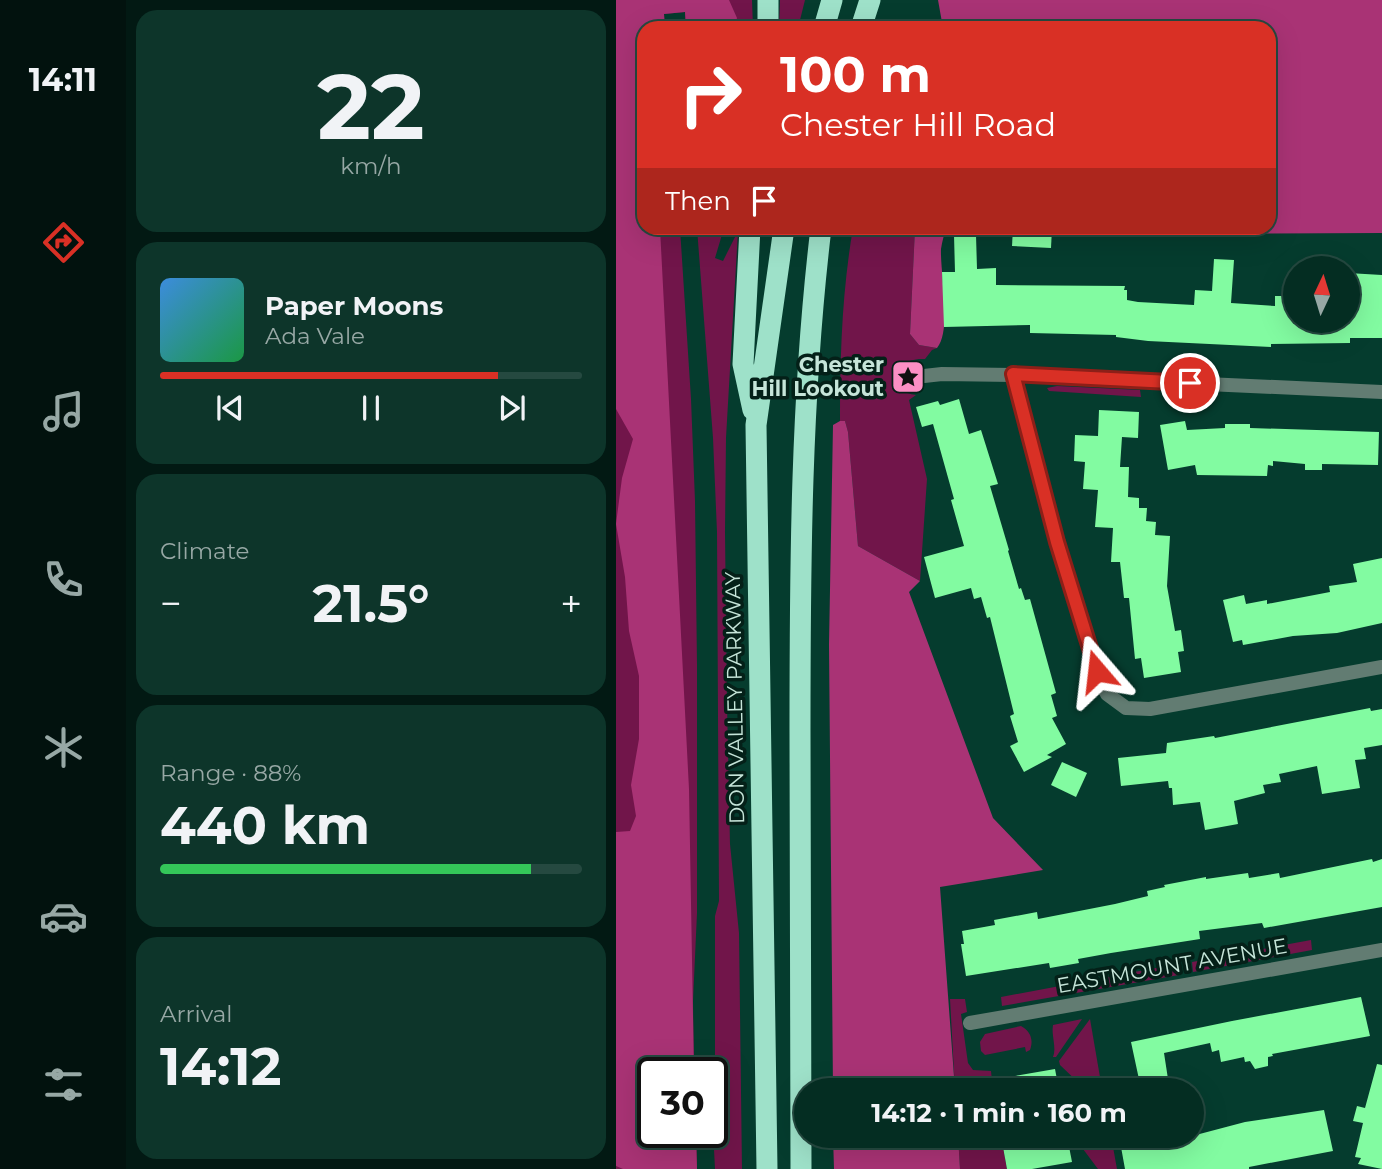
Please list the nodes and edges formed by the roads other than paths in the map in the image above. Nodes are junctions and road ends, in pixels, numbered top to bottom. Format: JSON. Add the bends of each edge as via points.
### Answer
{"nodes":[{"id":1,"x":768,"y":0,"type":"edge"},
{"id":2,"x":832,"y":0,"type":"edge"},
{"id":3,"x":870,"y":0,"type":"edge"},
{"id":4,"x":768,"y":21,"type":"edge"},
{"id":5,"x":826,"y":21,"type":"edge"},
{"id":6,"x":863,"y":21,"type":"edge"},
{"id":7,"x":750,"y":235,"type":"edge"},
{"id":8,"x":783,"y":235,"type":"edge"},
{"id":9,"x":820,"y":235,"type":"edge"},
{"id":10,"x":1013,"y":374,"type":"junction"},
{"id":11,"x":915,"y":377,"type":"dead end"},
{"id":12,"x":1382,"y":391,"type":"edge"},
{"id":13,"x":757,"y":425,"type":"junction"},
{"id":14,"x":1382,"y":667,"type":"edge"},
{"id":15,"x":1382,"y":950,"type":"edge"},
{"id":16,"x":970,"y":1023,"type":"dead end"},
{"id":17,"x":767,"y":1169,"type":"edge"},
{"id":18,"x":801,"y":1169,"type":"edge"}],
"edges":[{"from":1,"to":4,"type":"highway"},
{"from":2,"to":5,"type":"highway"},
{"from":3,"to":6,"type":"highway"},
{"from":7,"to":13,"type":"highway","via":[[743,364]]},
{"from":8,"to":13,"type":"highway","name":"DON VALLEY PARKWAY"},
{"from":9,"to":18,"type":"highway","via":[[802,476]]},
{"from":10,"to":11,"type":"street"},
{"from":10,"to":12,"type":"street"},
{"from":10,"to":14,"type":"street","via":[[1057,542],[1107,694],[1125,708],[1150,709]]},
{"from":13,"to":17,"type":"highway","name":"DON VALLEY PARKWAY"},
{"from":15,"to":16,"type":"street","name":"EASTMOUNT AVENUE"}]}
